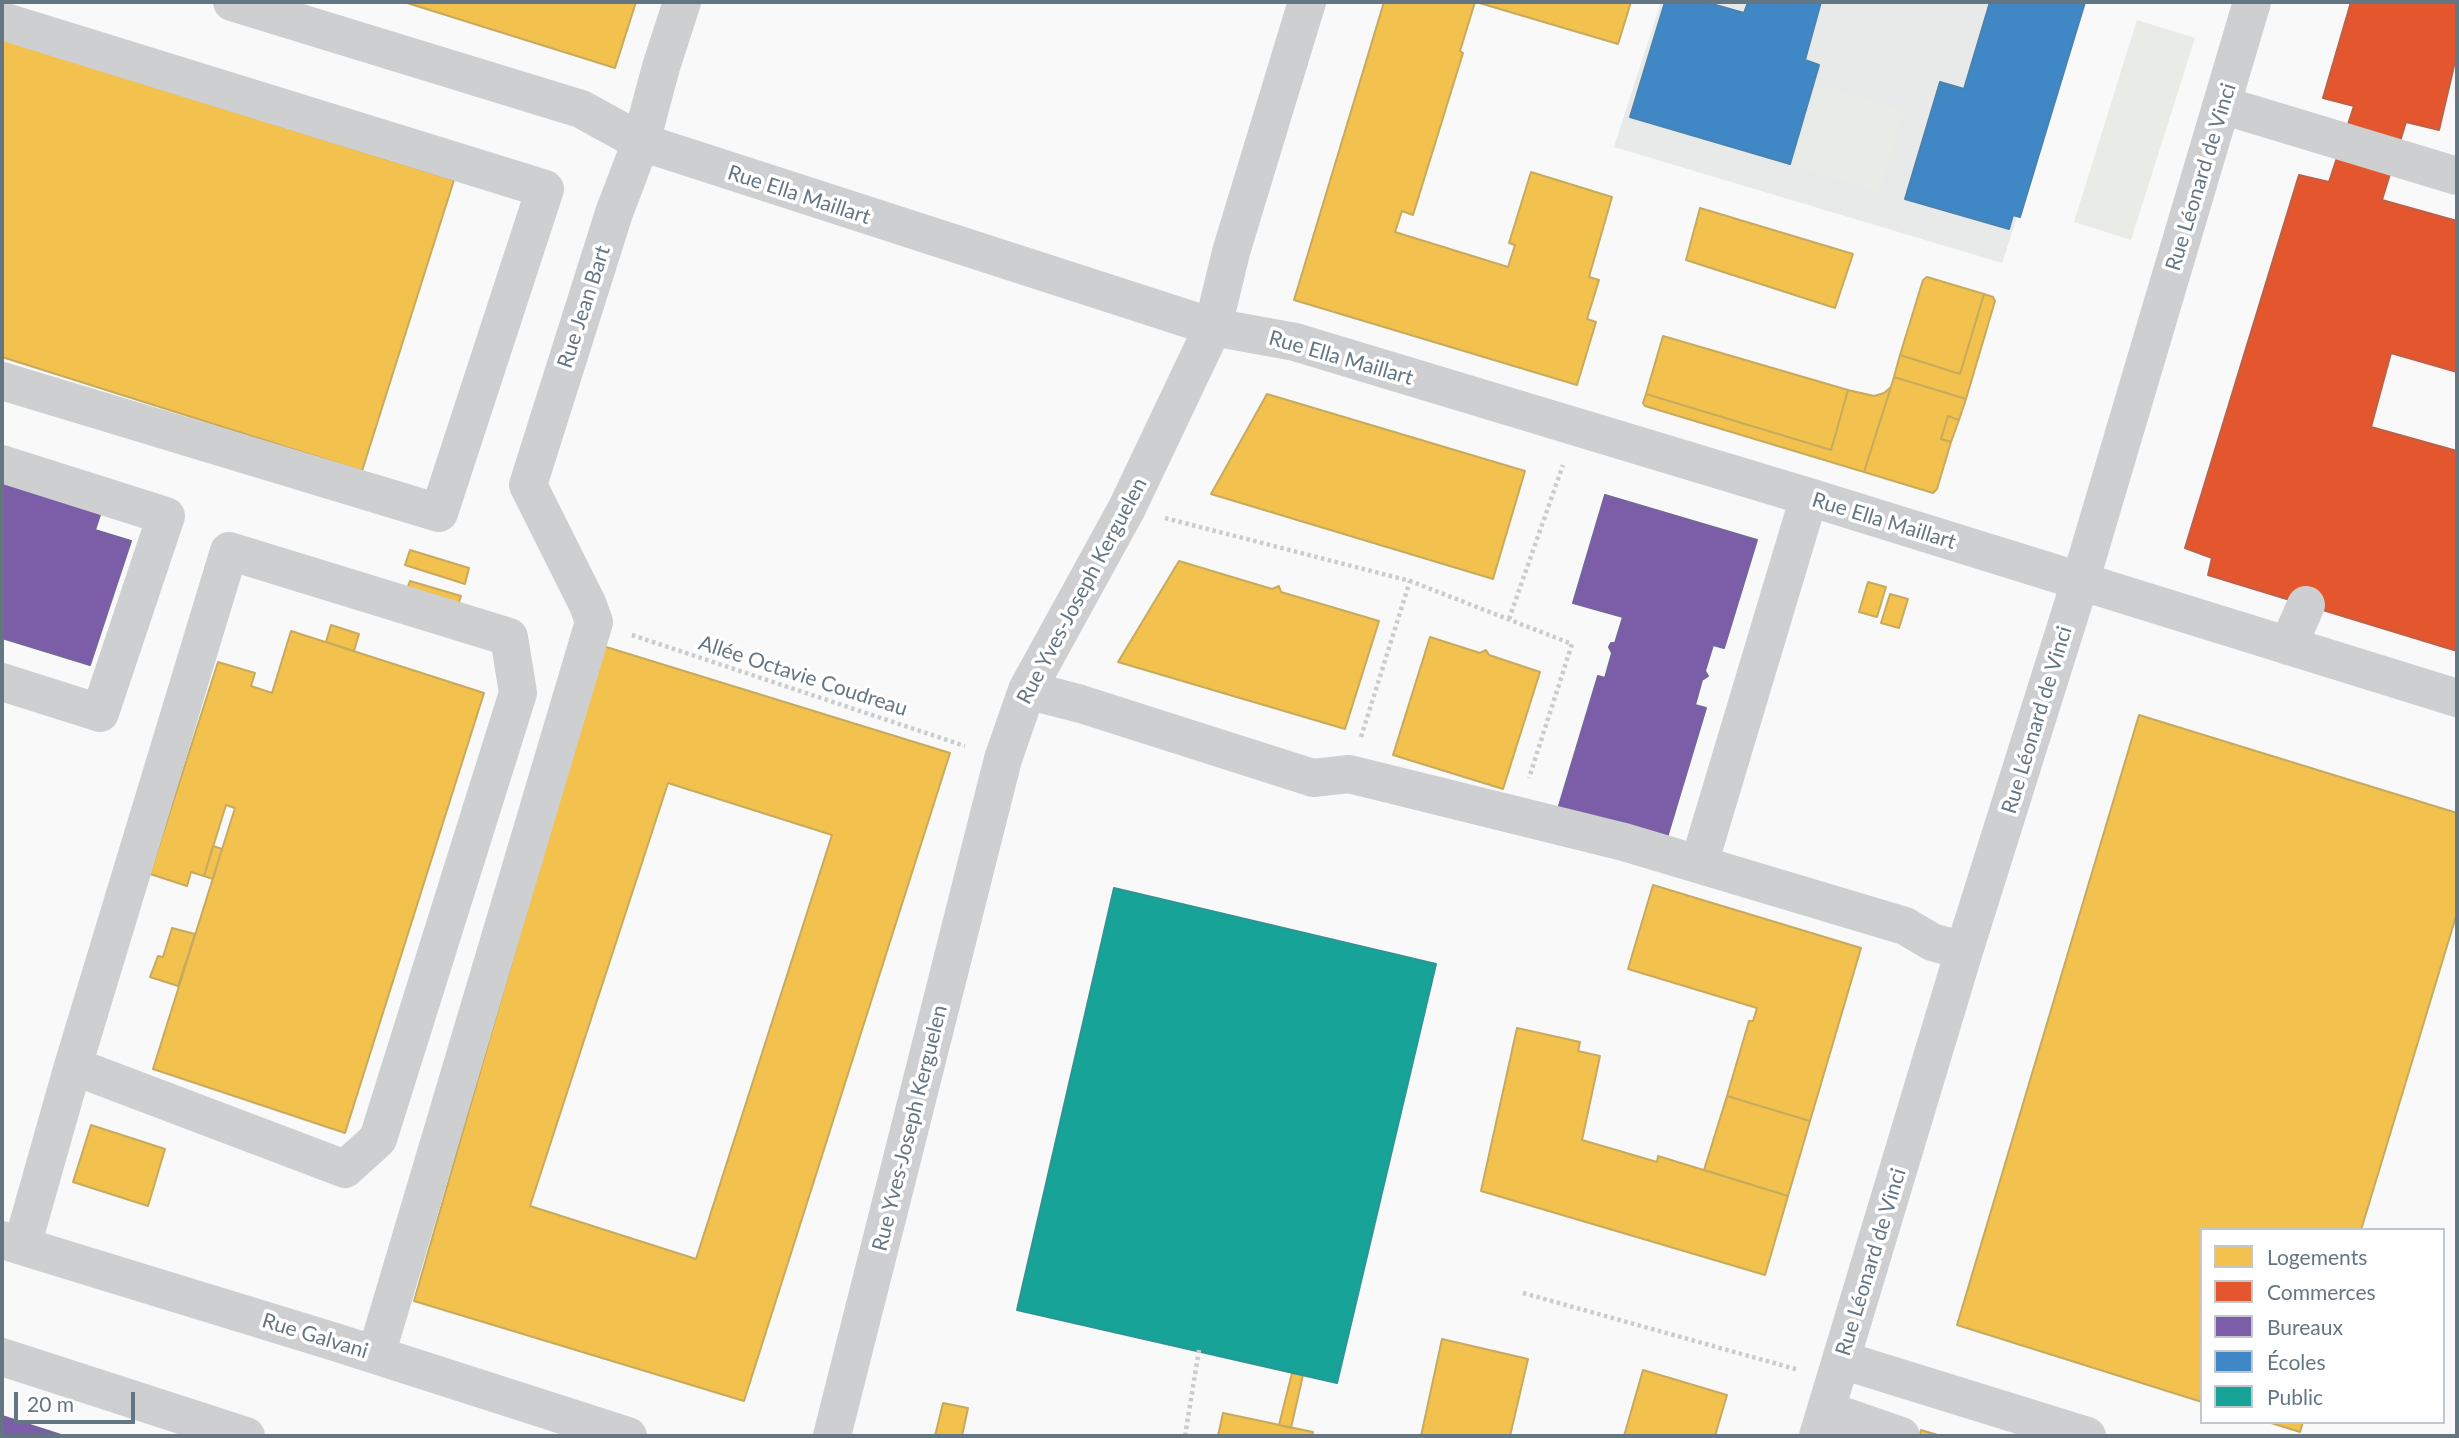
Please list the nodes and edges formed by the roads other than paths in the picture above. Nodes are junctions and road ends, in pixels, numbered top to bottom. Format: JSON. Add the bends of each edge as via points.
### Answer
{"nodes":[{"id":1,"x":232,"y":2,"type":"edge"},
{"id":2,"x":682,"y":2,"type":"edge"},
{"id":3,"x":1307,"y":2,"type":"edge"},
{"id":4,"x":2252,"y":2,"type":"edge"},
{"id":5,"x":2,"y":21,"type":"edge"},
{"id":6,"x":2222,"y":105,"type":"junction"},
{"id":7,"x":641,"y":142,"type":"junction"},
{"id":8,"x":2457,"y":176,"type":"edge"},
{"id":9,"x":1213,"y":327,"type":"junction"},
{"id":10,"x":2,"y":381,"type":"edge"},
{"id":11,"x":2,"y":464,"type":"edge"},
{"id":12,"x":1809,"y":497,"type":"junction"},
{"id":13,"x":2080,"y":582,"type":"junction"},
{"id":14,"x":2306,"y":606,"type":"dead end"},
{"id":15,"x":2288,"y":646,"type":"junction"},
{"id":16,"x":2,"y":682,"type":"edge"},
{"id":17,"x":1027,"y":690,"type":"junction"},
{"id":18,"x":2457,"y":698,"type":"edge"},
{"id":19,"x":1699,"y":864,"type":"junction"},
{"id":20,"x":1964,"y":951,"type":"junction"},
{"id":21,"x":73,"y":1066,"type":"junction"},
{"id":22,"x":12,"y":1243,"type":"edge"},
{"id":23,"x":376,"y":1355,"type":"junction"},
{"id":24,"x":2,"y":1357,"type":"edge"},
{"id":25,"x":1830,"y":1397,"type":"edge"},
{"id":26,"x":246,"y":1436,"type":"edge"},
{"id":27,"x":628,"y":1436,"type":"edge"},
{"id":28,"x":832,"y":1436,"type":"edge"},
{"id":29,"x":1901,"y":1436,"type":"edge"},
{"id":30,"x":2087,"y":1436,"type":"edge"}],
"edges":[{"from":1,"to":7,"type":"street","name":"Rue Ella Maillart","via":[[581,109]]},
{"from":2,"to":7,"type":"street","name":"Rue Jean Bart"},
{"from":3,"to":9,"type":"street","name":"Rue Yves-Joseph Kerguelen","via":[[1231,252]]},
{"from":4,"to":6,"type":"street","name":"Rue Léonard de Vinci"},
{"from":5,"to":10,"type":"street","via":[[545,189],[439,513]]},
{"from":6,"to":8,"type":"street"},
{"from":6,"to":13,"type":"street","name":"Rue Léonard de Vinci"},
{"from":7,"to":9,"type":"street","name":"Rue Ella Maillart"},
{"from":7,"to":23,"type":"street","name":"Rue Jean Bart","via":[[528,485],[591,614]]},
{"from":9,"to":12,"type":"street","name":"Rue Ella Maillart","via":[[1295,342]]},
{"from":9,"to":17,"type":"street","name":"Rue Yves-Joseph Kerguelen","via":[[1127,508]]},
{"from":11,"to":16,"type":"street","via":[[166,516],[100,713]]},
{"from":12,"to":13,"type":"street","name":"Rue Ella Maillart"},
{"from":12,"to":19,"type":"street"},
{"from":13,"to":15,"type":"street","name":"Rue Ella Maillart"},
{"from":13,"to":20,"type":"street","name":"Rue Léonard de Vinci"},
{"from":14,"to":15,"type":"street"},
{"from":15,"to":18,"type":"street","name":"Rue Ella Maillart"},
{"from":17,"to":19,"type":"street","via":[[1313,778],[1349,774]]},
{"from":17,"to":28,"type":"street","name":"Rue Yves-Joseph Kerguelen","via":[[1003,759]]},
{"from":19,"to":20,"type":"street","via":[[1905,926],[1932,942]]},
{"from":20,"to":25,"type":"street","name":"Rue Léonard de Vinci"},
{"from":21,"to":21,"type":"street","via":[[229,551],[509,637],[518,692],[378,1139],[345,1169]]},
{"from":21,"to":22,"type":"street"},
{"from":22,"to":23,"type":"street","name":"Rue Galvani"},
{"from":23,"to":27,"type":"street","name":"Rue Galvani"},
{"from":24,"to":26,"type":"street"},
{"from":25,"to":29,"type":"street"},
{"from":25,"to":30,"type":"street"}]}
